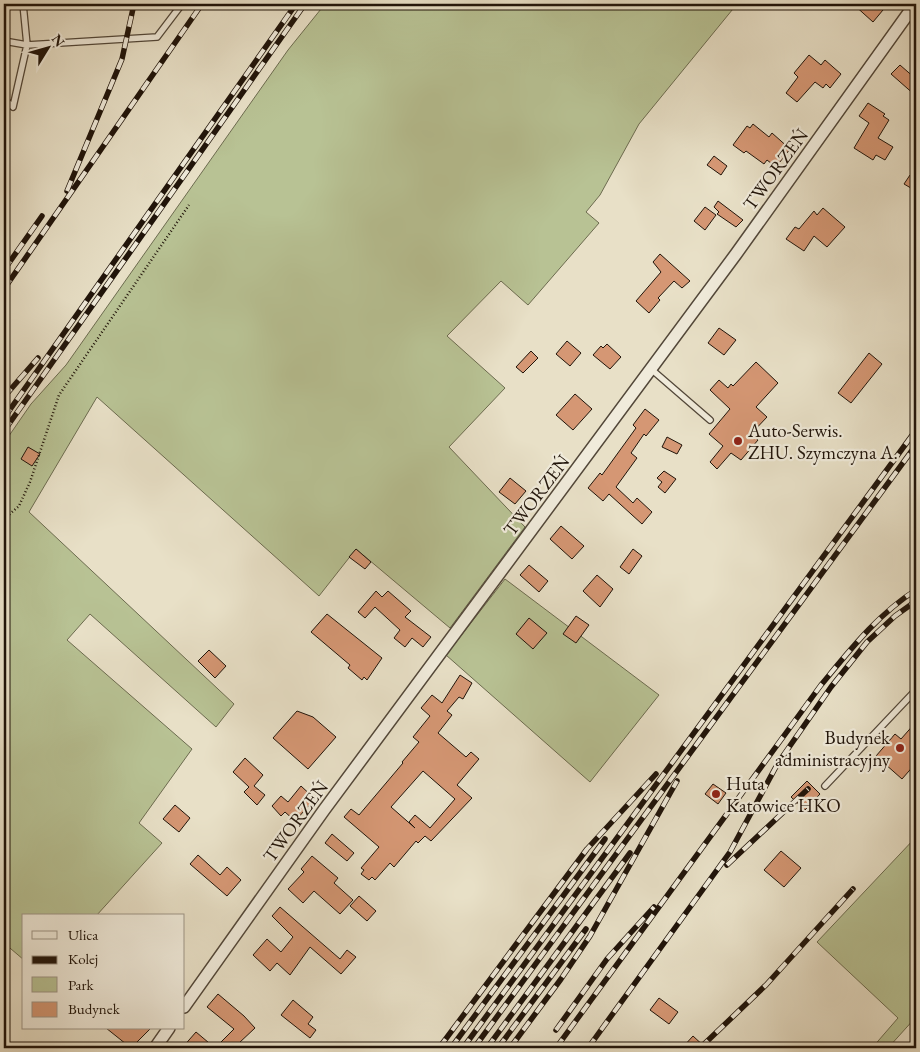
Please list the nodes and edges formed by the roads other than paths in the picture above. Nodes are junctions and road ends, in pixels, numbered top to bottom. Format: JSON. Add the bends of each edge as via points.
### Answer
{"nodes":[{"id":1,"x":23,"y":4,"type":"edge"},
{"id":2,"x":182,"y":4,"type":"edge"},
{"id":3,"x":915,"y":4,"type":"edge"},
{"id":4,"x":4,"y":41,"type":"edge"},
{"id":5,"x":27,"y":45,"type":"junction"},
{"id":6,"x":4,"y":99,"type":"edge"},
{"id":7,"x":651,"y":370,"type":"junction"},
{"id":8,"x":710,"y":420,"type":"dead end"},
{"id":9,"x":916,"y":690,"type":"edge"},
{"id":10,"x":826,"y":786,"type":"dead end"},
{"id":11,"x":185,"y":1006,"type":"edge"},
{"id":12,"x":168,"y":1030,"type":"edge"},
{"id":13,"x":155,"y":1048,"type":"edge"}],
"edges":[{"from":1,"to":5,"type":"lane"},
{"from":2,"to":5,"type":"lane","via":[[157,37]]},
{"from":3,"to":7,"type":"street","name":"TWORZEŃ"},
{"from":4,"to":5,"type":"lane"},
{"from":5,"to":6,"type":"lane","via":[[13,107]]},
{"from":7,"to":8,"type":"lane"},
{"from":7,"to":11,"type":"street","name":"TWORZEŃ","via":[[330,802]]},
{"from":9,"to":10,"type":"lane"},
{"from":12,"to":13,"type":"street"}]}
